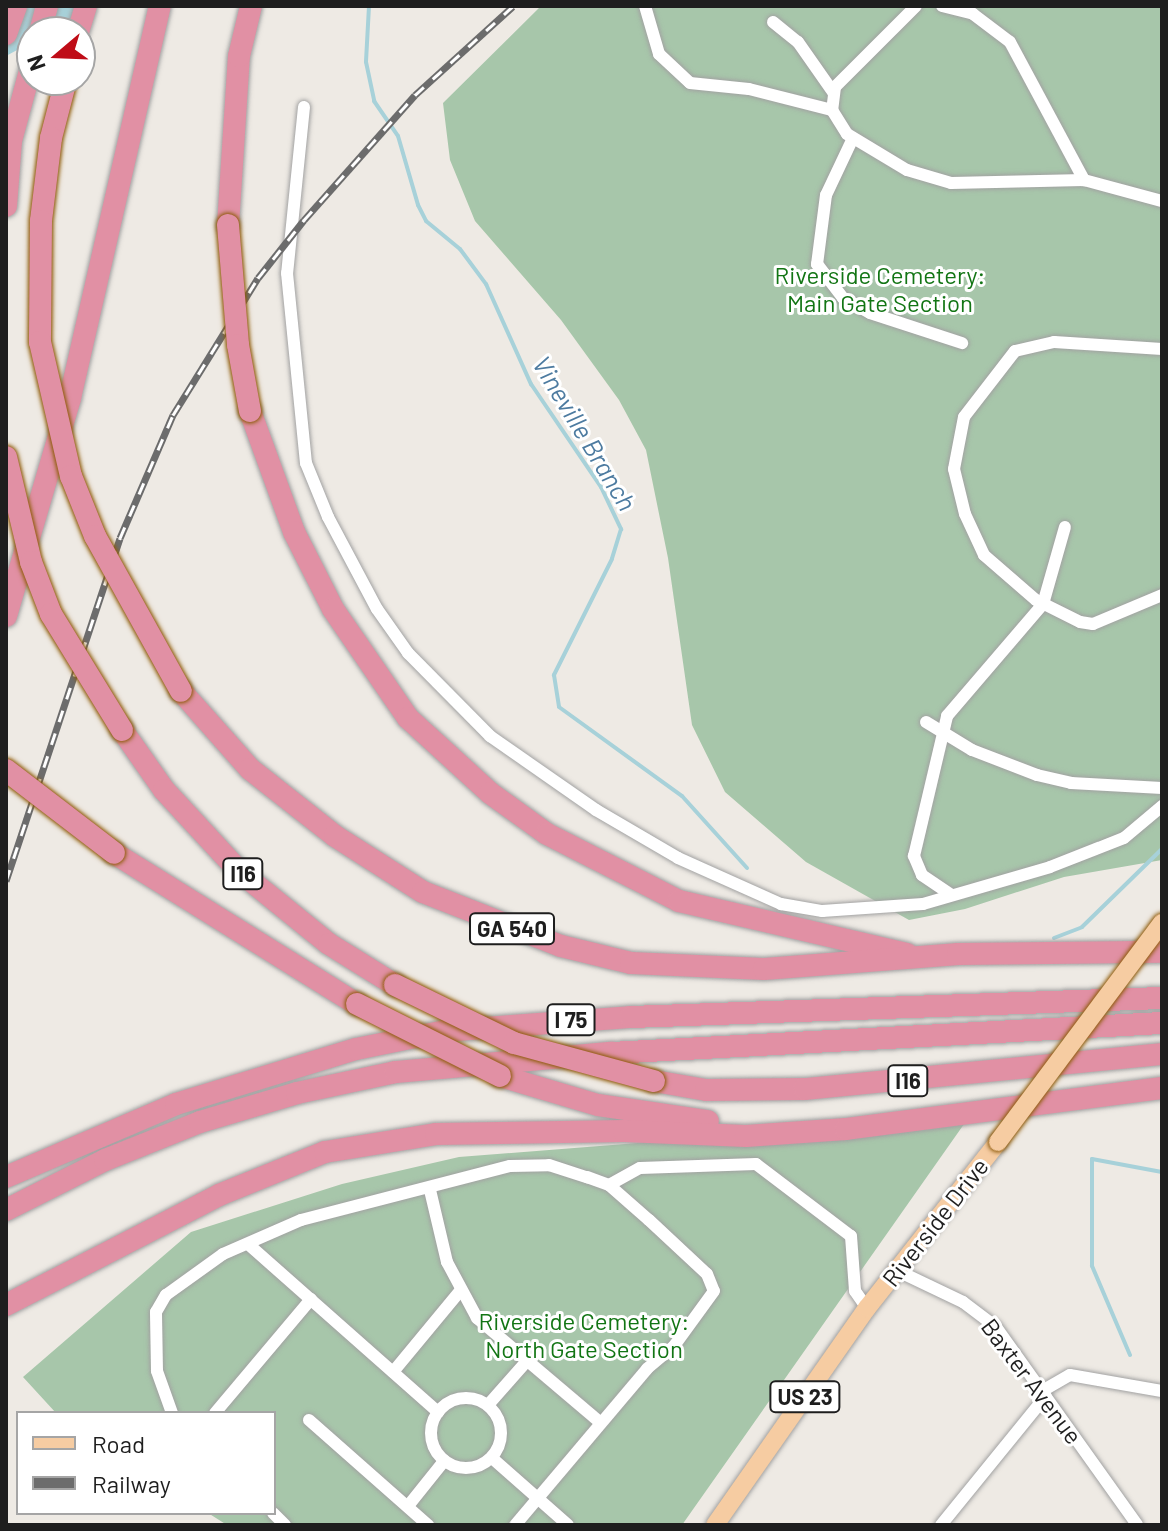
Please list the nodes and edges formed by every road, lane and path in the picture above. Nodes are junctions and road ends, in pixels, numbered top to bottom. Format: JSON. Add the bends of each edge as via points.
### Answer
{"nodes":[{"id":1,"x":16,"y":6,"type":"edge"},
{"id":2,"x":160,"y":6,"type":"edge"},
{"id":3,"x":251,"y":6,"type":"edge"},
{"id":4,"x":645,"y":6,"type":"edge"},
{"id":5,"x":916,"y":6,"type":"edge"},
{"id":6,"x":942,"y":6,"type":"edge"},
{"id":7,"x":773,"y":22,"type":"dead end"},
{"id":8,"x":6,"y":34,"type":"edge"},
{"id":9,"x":833,"y":92,"type":"junction"},
{"id":10,"x":23,"y":96,"type":"edge"},
{"id":11,"x":62,"y":96,"type":"edge"},
{"id":12,"x":304,"y":107,"type":"dead end"},
{"id":13,"x":832,"y":110,"type":"junction"},
{"id":14,"x":853,"y":138,"type":"junction"},
{"id":15,"x":1084,"y":180,"type":"junction"},
{"id":16,"x":1162,"y":201,"type":"edge"},
{"id":17,"x":6,"y":206,"type":"edge"},
{"id":18,"x":962,"y":343,"type":"dead end"},
{"id":19,"x":1162,"y":349,"type":"edge"},
{"id":20,"x":6,"y":457,"type":"edge"},
{"id":21,"x":1065,"y":527,"type":"dead end"},
{"id":22,"x":1162,"y":595,"type":"edge"},
{"id":23,"x":1043,"y":604,"type":"junction"},
{"id":24,"x":6,"y":616,"type":"edge"},
{"id":25,"x":926,"y":722,"type":"dead end"},
{"id":26,"x":943,"y":732,"type":"junction"},
{"id":27,"x":6,"y":770,"type":"edge"},
{"id":28,"x":1162,"y":788,"type":"edge"},
{"id":29,"x":1162,"y":806,"type":"edge"},
{"id":30,"x":950,"y":894,"type":"junction"},
{"id":31,"x":1162,"y":923,"type":"edge"},
{"id":32,"x":1162,"y":952,"type":"edge"},
{"id":33,"x":919,"y":957,"type":"junction"},
{"id":34,"x":1162,"y":998,"type":"edge"},
{"id":35,"x":1162,"y":1023,"type":"edge"},
{"id":36,"x":1162,"y":1054,"type":"edge"},
{"id":37,"x":1162,"y":1088,"type":"edge"},
{"id":38,"x":776,"y":1132,"type":"junction"},
{"id":39,"x":6,"y":1177,"type":"edge"},
{"id":40,"x":609,"y":1185,"type":"junction"},
{"id":41,"x":430,"y":1190,"type":"junction"},
{"id":42,"x":6,"y":1210,"type":"edge"},
{"id":43,"x":248,"y":1244,"type":"junction"},
{"id":44,"x":898,"y":1271,"type":"junction"},
{"id":45,"x":460,"y":1291,"type":"junction"},
{"id":46,"x":311,"y":1299,"type":"junction"},
{"id":47,"x":6,"y":1305,"type":"edge"},
{"id":48,"x":867,"y":1308,"type":"junction"},
{"id":49,"x":526,"y":1362,"type":"junction"},
{"id":50,"x":393,"y":1372,"type":"junction"},
{"id":51,"x":1162,"y":1391,"type":"edge"},
{"id":52,"x":1044,"y":1394,"type":"junction"},
{"id":53,"x":488,"y":1405,"type":"junction"},
{"id":54,"x":171,"y":1411,"type":"edge"},
{"id":55,"x":217,"y":1411,"type":"edge"},
{"id":56,"x":438,"y":1412,"type":"junction"},
{"id":57,"x":309,"y":1420,"type":"dead end"},
{"id":58,"x":601,"y":1423,"type":"junction"},
{"id":59,"x":492,"y":1458,"type":"junction"},
{"id":60,"x":444,"y":1461,"type":"junction"},
{"id":61,"x":537,"y":1498,"type":"junction"},
{"id":62,"x":408,"y":1506,"type":"junction"},
{"id":63,"x":428,"y":1525,"type":"edge"},
{"id":64,"x":515,"y":1525,"type":"edge"},
{"id":65,"x":568,"y":1525,"type":"edge"},
{"id":66,"x":715,"y":1525,"type":"edge"},
{"id":67,"x":941,"y":1525,"type":"edge"},
{"id":68,"x":1137,"y":1525,"type":"edge"}],
"edges":[{"from":1,"to":8,"type":"highway"},
{"from":2,"to":24,"type":"highway","via":[[44,500]]},
{"from":3,"to":33,"type":"highway","bridge":true,"via":[[239,56],[228,225],[238,345],[250,411],[294,532],[349,634],[408,718],[490,793],[567,846],[679,901]]},
{"from":4,"to":13,"type":"street","via":[[652,42],[672,72],[690,83],[749,89]]},
{"from":5,"to":9,"type":"street"},
{"from":6,"to":15,"type":"street","via":[[973,14],[1010,42]]},
{"from":7,"to":9,"type":"street","via":[[798,42]]},
{"from":9,"to":13,"type":"street"},
{"from":10,"to":17,"type":"highway","via":[[11,141]]},
{"from":11,"to":33,"type":"highway","number":"GA 540","bridge":true,"via":[[41,221],[40,342],[71,476],[95,536],[181,691],[250,769],[335,836],[423,892],[496,923],[631,963],[764,969]]},
{"from":12,"to":30,"type":"street","via":[[287,273],[301,439],[328,517],[377,609],[408,653],[462,712],[518,758],[596,810],[729,884],[781,904],[822,911],[923,904]]},
{"from":13,"to":14,"type":"street"},
{"from":14,"to":15,"type":"street","via":[[907,170],[951,183]]},
{"from":14,"to":18,"type":"street","via":[[826,195],[817,264],[843,298],[870,313]]},
{"from":15,"to":16,"type":"street"},
{"from":19,"to":23,"type":"street","via":[[1070,342],[1015,351],[964,417],[954,469],[974,538],[1000,572]]},
{"from":20,"to":36,"type":"highway","number":"I16","bridge":true,"via":[[31,562],[51,614],[122,730],[172,799],[240,872],[319,937],[395,985],[514,1043],[706,1090],[805,1089]]},
{"from":21,"to":23,"type":"street"},
{"from":22,"to":23,"type":"street","via":[[1093,624]]},
{"from":23,"to":26,"type":"street","via":[[947,716]]},
{"from":25,"to":26,"type":"street"},
{"from":26,"to":28,"type":"street","via":[[972,750],[1037,775],[1071,783]]},
{"from":26,"to":30,"type":"street","via":[[914,856],[922,875]]},
{"from":27,"to":38,"type":"highway","bridge":true,"via":[[114,853],[357,1004],[500,1076],[598,1105]]},
{"from":29,"to":30,"type":"street","via":[[1106,848]]},
{"from":31,"to":44,"type":"main road","name":"Riverside Drive","number":"US 23","bridge":true},
{"from":32,"to":33,"type":"highway","number":"GA 540"},
{"from":34,"to":39,"type":"highway","number":"I 75","via":[[631,1017],[445,1031],[341,1053],[176,1104]]},
{"from":35,"to":42,"type":"highway","number":"I 75","via":[[642,1051],[396,1072],[297,1093],[200,1122],[105,1160]]},
{"from":37,"to":38,"type":"highway","via":[[846,1129]]},
{"from":38,"to":47,"type":"highway","via":[[436,1134],[325,1152],[219,1195]]},
{"from":40,"to":41,"type":"street","via":[[549,1165],[510,1166]]},
{"from":40,"to":48,"type":"street","via":[[640,1168],[756,1164],[851,1236],[855,1291]]},
{"from":40,"to":58,"type":"street","via":[[707,1274],[714,1291],[674,1346]]},
{"from":41,"to":43,"type":"street","via":[[301,1220]]},
{"from":41,"to":45,"type":"street","via":[[447,1262]]},
{"from":43,"to":46,"type":"street"},
{"from":43,"to":54,"type":"street","via":[[192,1273],[166,1295],[156,1312],[157,1371]]},
{"from":44,"to":48,"type":"main road","name":"Riverside Drive","number":"US 23"},
{"from":44,"to":52,"type":"street","name":"Baxter Avenue","via":[[982,1314]]},
{"from":45,"to":49,"type":"street","via":[[477,1318]]},
{"from":45,"to":50,"type":"street"},
{"from":46,"to":50,"type":"street"},
{"from":46,"to":55,"type":"street"},
{"from":48,"to":66,"type":"main road","name":"Riverside Drive","number":"US 23"},
{"from":49,"to":53,"type":"street"},
{"from":49,"to":58,"type":"street"},
{"from":50,"to":56,"type":"street"},
{"from":51,"to":52,"type":"street","via":[[1070,1375]]},
{"from":52,"to":67,"type":"street"},
{"from":52,"to":68,"type":"street","name":"Baxter Avenue"},
{"from":53,"to":56,"type":"street","via":[[456,1399]]},
{"from":53,"to":59,"type":"street","via":[[501,1425]]},
{"from":56,"to":60,"type":"street","via":[[432,1443]]},
{"from":57,"to":62,"type":"street"},
{"from":58,"to":61,"type":"street"},
{"from":59,"to":60,"type":"street","via":[[464,1469]]},
{"from":59,"to":61,"type":"street"},
{"from":60,"to":62,"type":"street"},
{"from":61,"to":64,"type":"street"},
{"from":61,"to":65,"type":"street"},
{"from":62,"to":63,"type":"street"}]}
